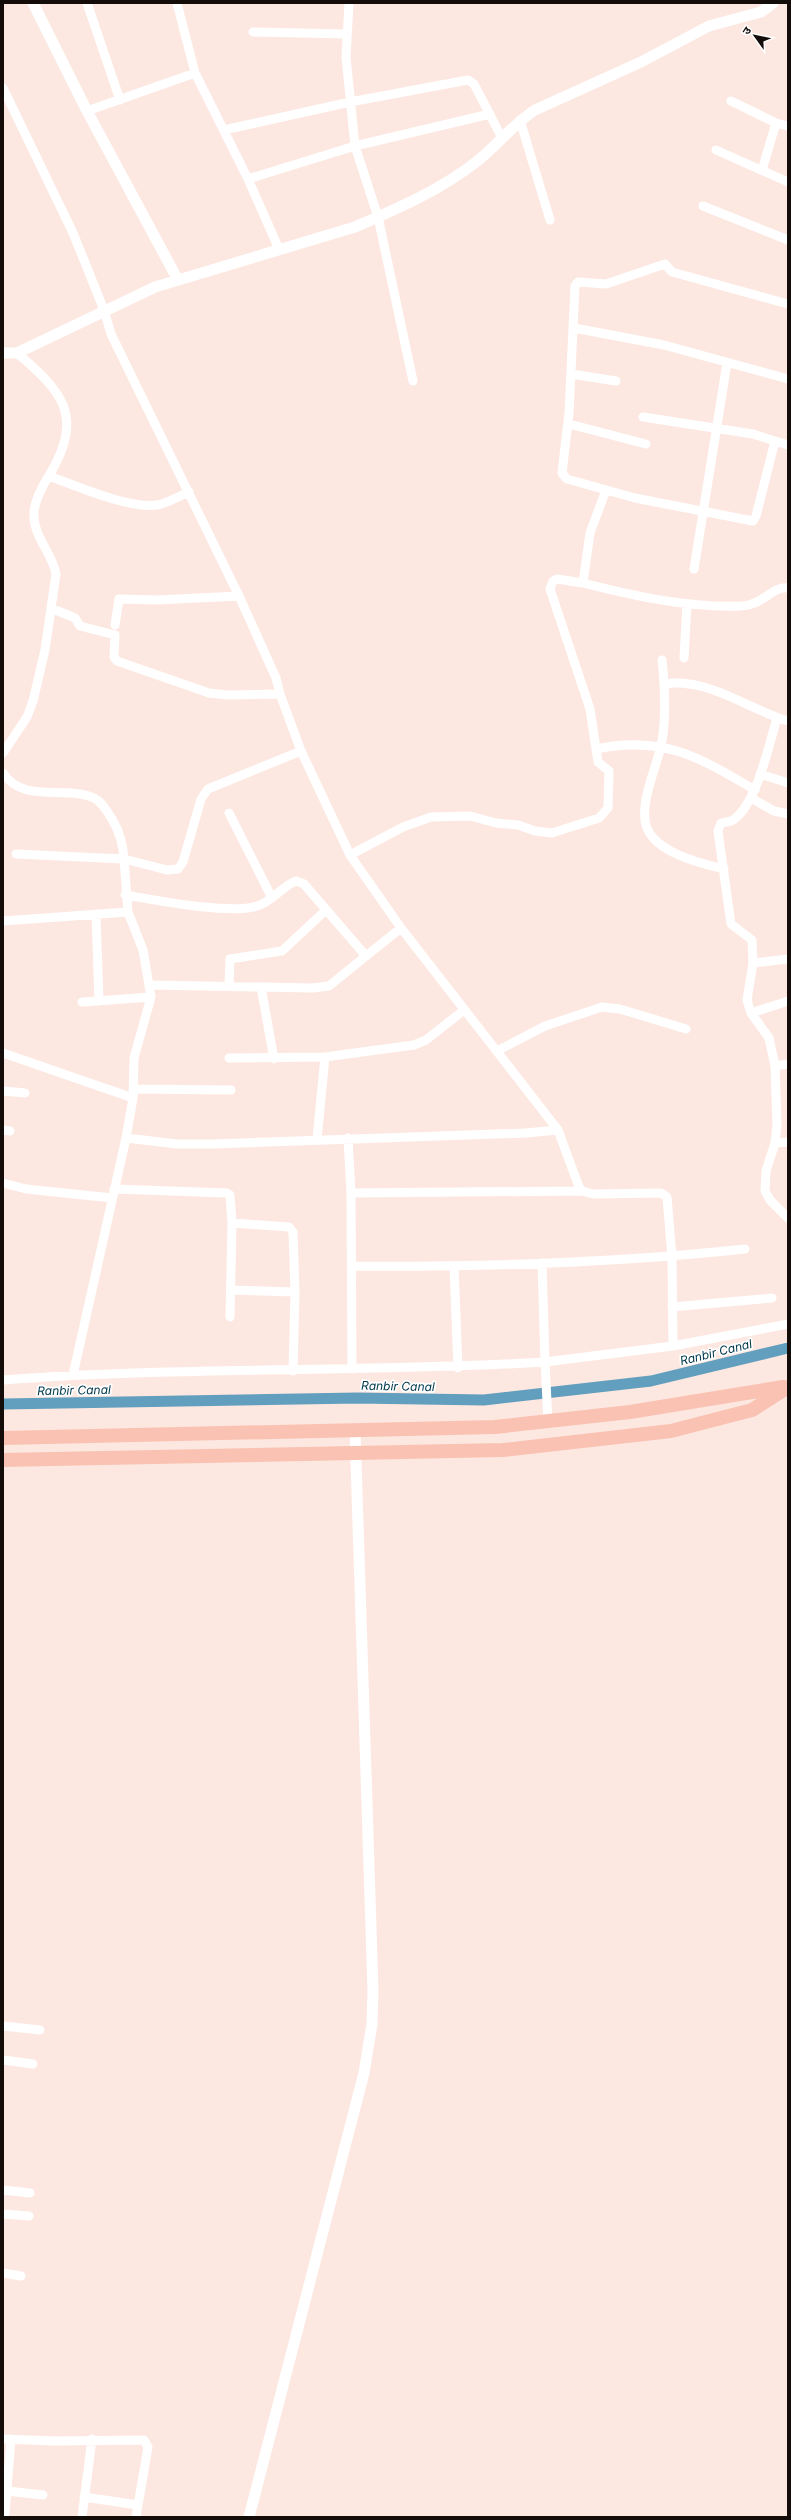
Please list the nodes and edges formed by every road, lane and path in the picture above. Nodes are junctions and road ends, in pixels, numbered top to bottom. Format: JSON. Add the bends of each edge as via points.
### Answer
{"nodes":[{"id":1,"x":33,"y":3,"type":"edge"},
{"id":2,"x":86,"y":3,"type":"edge"},
{"id":3,"x":177,"y":3,"type":"edge"},
{"id":4,"x":348,"y":3,"type":"edge"},
{"id":5,"x":773,"y":3,"type":"edge"},
{"id":6,"x":252,"y":32,"type":"dead end"},
{"id":7,"x":347,"y":34,"type":"junction"},
{"id":8,"x":195,"y":73,"type":"junction"},
{"id":9,"x":3,"y":88,"type":"edge"},
{"id":10,"x":120,"y":100,"type":"junction"},
{"id":11,"x":731,"y":101,"type":"dead end"},
{"id":12,"x":350,"y":102,"type":"junction"},
{"id":13,"x":87,"y":111,"type":"junction"},
{"id":14,"x":490,"y":114,"type":"junction"},
{"id":15,"x":520,"y":120,"type":"junction"},
{"id":16,"x":776,"y":123,"type":"junction"},
{"id":17,"x":788,"y":126,"type":"edge"},
{"id":18,"x":224,"y":130,"type":"junction"},
{"id":19,"x":502,"y":138,"type":"junction"},
{"id":20,"x":355,"y":146,"type":"junction"},
{"id":21,"x":716,"y":150,"type":"dead end"},
{"id":22,"x":762,"y":170,"type":"junction"},
{"id":23,"x":248,"y":179,"type":"junction"},
{"id":24,"x":788,"y":182,"type":"edge"},
{"id":25,"x":703,"y":206,"type":"dead end"},
{"id":26,"x":378,"y":217,"type":"junction"},
{"id":27,"x":550,"y":220,"type":"dead end"},
{"id":28,"x":788,"y":240,"type":"edge"},
{"id":29,"x":279,"y":249,"type":"junction"},
{"id":30,"x":178,"y":280,"type":"junction"},
{"id":31,"x":788,"y":304,"type":"edge"},
{"id":32,"x":104,"y":310,"type":"junction"},
{"id":33,"x":574,"y":328,"type":"junction"},
{"id":34,"x":3,"y":353,"type":"edge"},
{"id":35,"x":17,"y":353,"type":"junction"},
{"id":36,"x":727,"y":363,"type":"junction"},
{"id":37,"x":571,"y":374,"type":"junction"},
{"id":38,"x":788,"y":379,"type":"edge"},
{"id":39,"x":413,"y":381,"type":"dead end"},
{"id":40,"x":616,"y":381,"type":"dead end"},
{"id":41,"x":643,"y":417,"type":"dead end"},
{"id":42,"x":568,"y":424,"type":"junction"},
{"id":43,"x":716,"y":429,"type":"junction"},
{"id":44,"x":775,"y":441,"type":"junction"},
{"id":45,"x":646,"y":444,"type":"dead end"},
{"id":46,"x":788,"y":445,"type":"edge"},
{"id":47,"x":49,"y":476,"type":"junction"},
{"id":48,"x":606,"y":490,"type":"junction"},
{"id":49,"x":188,"y":492,"type":"junction"},
{"id":50,"x":703,"y":511,"type":"junction"},
{"id":51,"x":694,"y":570,"type":"dead end"},
{"id":52,"x":583,"y":583,"type":"junction"},
{"id":53,"x":788,"y":588,"type":"edge"},
{"id":54,"x":239,"y":596,"type":"junction"},
{"id":55,"x":687,"y":604,"type":"junction"},
{"id":56,"x":51,"y":608,"type":"junction"},
{"id":57,"x":115,"y":625,"type":"dead end"},
{"id":58,"x":684,"y":658,"type":"dead end"},
{"id":59,"x":662,"y":660,"type":"dead end"},
{"id":60,"x":664,"y":684,"type":"junction"},
{"id":61,"x":280,"y":694,"type":"junction"},
{"id":62,"x":777,"y":718,"type":"junction"},
{"id":63,"x":788,"y":721,"type":"edge"},
{"id":64,"x":661,"y":746,"type":"junction"},
{"id":65,"x":596,"y":748,"type":"junction"},
{"id":66,"x":301,"y":751,"type":"junction"},
{"id":67,"x":3,"y":753,"type":"edge"},
{"id":68,"x":3,"y":773,"type":"edge"},
{"id":69,"x":760,"y":774,"type":"junction"},
{"id":70,"x":788,"y":783,"type":"edge"},
{"id":71,"x":753,"y":794,"type":"junction"},
{"id":72,"x":229,"y":813,"type":"dead end"},
{"id":73,"x":788,"y":814,"type":"edge"},
{"id":74,"x":16,"y":854,"type":"dead end"},
{"id":75,"x":350,"y":855,"type":"junction"},
{"id":76,"x":124,"y":859,"type":"junction"},
{"id":77,"x":724,"y":869,"type":"junction"},
{"id":78,"x":125,"y":895,"type":"junction"},
{"id":79,"x":272,"y":898,"type":"junction"},
{"id":80,"x":326,"y":910,"type":"junction"},
{"id":81,"x":128,"y":912,"type":"junction"},
{"id":82,"x":96,"y":914,"type":"junction"},
{"id":83,"x":3,"y":921,"type":"edge"},
{"id":84,"x":401,"y":928,"type":"junction"},
{"id":85,"x":366,"y":956,"type":"junction"},
{"id":86,"x":788,"y":959,"type":"edge"},
{"id":87,"x":753,"y":963,"type":"junction"},
{"id":88,"x":151,"y":985,"type":"junction"},
{"id":89,"x":229,"y":985,"type":"junction"},
{"id":90,"x":261,"y":987,"type":"junction"},
{"id":91,"x":151,"y":997,"type":"junction"},
{"id":92,"x":99,"y":1001,"type":"junction"},
{"id":93,"x":788,"y":1001,"type":"edge"},
{"id":94,"x":82,"y":1002,"type":"dead end"},
{"id":95,"x":464,"y":1010,"type":"junction"},
{"id":96,"x":751,"y":1013,"type":"junction"},
{"id":97,"x":686,"y":1029,"type":"dead end"},
{"id":98,"x":497,"y":1051,"type":"junction"},
{"id":99,"x":3,"y":1053,"type":"edge"},
{"id":100,"x":324,"y":1057,"type":"junction"},
{"id":101,"x":229,"y":1058,"type":"dead end"},
{"id":102,"x":274,"y":1059,"type":"junction"},
{"id":103,"x":788,"y":1064,"type":"edge"},
{"id":104,"x":775,"y":1066,"type":"junction"},
{"id":105,"x":231,"y":1090,"type":"dead end"},
{"id":106,"x":3,"y":1091,"type":"edge"},
{"id":107,"x":25,"y":1093,"type":"dead end"},
{"id":108,"x":133,"y":1094,"type":"junction"},
{"id":109,"x":558,"y":1130,"type":"junction"},
{"id":110,"x":126,"y":1138,"type":"junction"},
{"id":111,"x":348,"y":1138,"type":"junction"},
{"id":112,"x":317,"y":1139,"type":"junction"},
{"id":113,"x":788,"y":1142,"type":"edge"},
{"id":114,"x":775,"y":1143,"type":"junction"},
{"id":115,"x":3,"y":1183,"type":"edge"},
{"id":116,"x":114,"y":1189,"type":"junction"},
{"id":117,"x":582,"y":1191,"type":"junction"},
{"id":118,"x":351,"y":1193,"type":"junction"},
{"id":119,"x":112,"y":1198,"type":"junction"},
{"id":120,"x":788,"y":1218,"type":"edge"},
{"id":121,"x":232,"y":1223,"type":"junction"},
{"id":122,"x":745,"y":1250,"type":"dead end"},
{"id":123,"x":672,"y":1257,"type":"junction"},
{"id":124,"x":542,"y":1263,"type":"junction"},
{"id":125,"x":352,"y":1266,"type":"junction"},
{"id":126,"x":454,"y":1266,"type":"junction"},
{"id":127,"x":232,"y":1290,"type":"junction"},
{"id":128,"x":295,"y":1292,"type":"junction"},
{"id":129,"x":772,"y":1298,"type":"dead end"},
{"id":130,"x":672,"y":1307,"type":"junction"},
{"id":131,"x":230,"y":1317,"type":"dead end"},
{"id":132,"x":788,"y":1324,"type":"edge"},
{"id":133,"x":673,"y":1346,"type":"junction"},
{"id":134,"x":544,"y":1362,"type":"junction"},
{"id":135,"x":458,"y":1368,"type":"junction"},
{"id":136,"x":352,"y":1369,"type":"junction"},
{"id":137,"x":293,"y":1370,"type":"junction"},
{"id":138,"x":73,"y":1374,"type":"junction"},
{"id":139,"x":3,"y":1380,"type":"edge"},
{"id":140,"x":788,"y":1386,"type":"edge"},
{"id":141,"x":548,"y":1422,"type":"junction"},
{"id":142,"x":355,"y":1430,"type":"junction"},
{"id":143,"x":3,"y":1438,"type":"edge"},
{"id":144,"x":355,"y":1454,"type":"junction"},
{"id":145,"x":3,"y":1460,"type":"edge"},
{"id":146,"x":3,"y":2026,"type":"edge"},
{"id":147,"x":40,"y":2030,"type":"dead end"},
{"id":148,"x":3,"y":2060,"type":"edge"},
{"id":149,"x":33,"y":2064,"type":"dead end"},
{"id":150,"x":3,"y":2190,"type":"edge"},
{"id":151,"x":30,"y":2193,"type":"dead end"},
{"id":152,"x":3,"y":2214,"type":"edge"},
{"id":153,"x":28,"y":2216,"type":"dead end"},
{"id":154,"x":3,"y":2273,"type":"edge"},
{"id":155,"x":21,"y":2276,"type":"dead end"},
{"id":156,"x":7,"y":2439,"type":"edge"},
{"id":157,"x":92,"y":2439,"type":"junction"},
{"id":158,"x":7,"y":2491,"type":"junction"},
{"id":159,"x":43,"y":2495,"type":"dead end"},
{"id":160,"x":84,"y":2497,"type":"junction"},
{"id":161,"x":138,"y":2505,"type":"junction"},
{"id":162,"x":5,"y":2513,"type":"dead end"},
{"id":163,"x":82,"y":2517,"type":"edge"},
{"id":164,"x":136,"y":2517,"type":"edge"},
{"id":165,"x":249,"y":2517,"type":"edge"}],
"edges":[{"from":1,"to":13,"type":"street"},
{"from":2,"to":10,"type":"street"},
{"from":3,"to":8,"type":"street"},
{"from":4,"to":7,"type":"street"},
{"from":5,"to":15,"type":"street","via":[[761,12],[709,26]]},
{"from":6,"to":7,"type":"street"},
{"from":7,"to":12,"type":"street"},
{"from":8,"to":10,"type":"street"},
{"from":8,"to":18,"type":"street"},
{"from":9,"to":32,"type":"street","via":[[64,212]]},
{"from":10,"to":13,"type":"street"},
{"from":11,"to":16,"type":"street"},
{"from":12,"to":14,"type":"street","via":[[468,80],[474,84]]},
{"from":12,"to":18,"type":"street"},
{"from":12,"to":20,"type":"street"},
{"from":13,"to":30,"type":"street"},
{"from":14,"to":19,"type":"street"},
{"from":14,"to":20,"type":"street"},
{"from":15,"to":19,"type":"street"},
{"from":15,"to":27,"type":"street"},
{"from":16,"to":17,"type":"street"},
{"from":16,"to":22,"type":"street"},
{"from":18,"to":23,"type":"street"},
{"from":19,"to":26,"type":"street","via":[[475,163],[420,196]]},
{"from":20,"to":23,"type":"street"},
{"from":20,"to":26,"type":"street"},
{"from":21,"to":22,"type":"street"},
{"from":22,"to":24,"type":"street"},
{"from":23,"to":29,"type":"street"},
{"from":25,"to":28,"type":"street"},
{"from":26,"to":29,"type":"street","via":[[355,227]]},
{"from":26,"to":39,"type":"street"},
{"from":29,"to":30,"type":"street"},
{"from":30,"to":32,"type":"street","via":[[142,292]]},
{"from":31,"to":33,"type":"street","via":[[672,272],[665,264],[606,284],[578,282]]},
{"from":32,"to":35,"type":"street"},
{"from":32,"to":49,"type":"street","via":[[111,334]]},
{"from":33,"to":36,"type":"street","via":[[664,346]]},
{"from":33,"to":37,"type":"street"},
{"from":34,"to":35,"type":"street"},
{"from":35,"to":47,"type":"street","via":[[45,378],[58,395],[66,414],[65,446]]},
{"from":36,"to":38,"type":"street"},
{"from":36,"to":43,"type":"street"},
{"from":37,"to":40,"type":"street"},
{"from":37,"to":42,"type":"street"},
{"from":41,"to":43,"type":"street"},
{"from":42,"to":45,"type":"street"},
{"from":42,"to":48,"type":"street","via":[[563,476]]},
{"from":43,"to":44,"type":"street","via":[[753,434]]},
{"from":43,"to":50,"type":"street"},
{"from":44,"to":46,"type":"street"},
{"from":44,"to":50,"type":"street","via":[[753,521]]},
{"from":47,"to":49,"type":"street","via":[[96,493],[150,506],[164,503]]},
{"from":47,"to":56,"type":"street","via":[[34,515],[37,533],[51,557],[56,574]]},
{"from":48,"to":50,"type":"street"},
{"from":48,"to":52,"type":"street","via":[[590,533]]},
{"from":49,"to":54,"type":"street"},
{"from":50,"to":51,"type":"street"},
{"from":52,"to":55,"type":"street"},
{"from":52,"to":65,"type":"street","via":[[557,579],[553,581],[550,589],[590,709]]},
{"from":53,"to":55,"type":"street","via":[[778,588],[764,600],[751,605]]},
{"from":54,"to":57,"type":"street","via":[[118,599]]},
{"from":54,"to":61,"type":"street","via":[[276,678]]},
{"from":55,"to":58,"type":"street"},
{"from":56,"to":61,"type":"street","via":[[75,618],[80,626],[115,635],[114,657],[117,661],[209,693]]},
{"from":56,"to":67,"type":"street","via":[[33,701],[27,717]]},
{"from":59,"to":60,"type":"street"},
{"from":60,"to":62,"type":"street","via":[[687,682],[701,686]]},
{"from":60,"to":64,"type":"street"},
{"from":61,"to":66,"type":"street"},
{"from":62,"to":63,"type":"street"},
{"from":62,"to":69,"type":"street"},
{"from":64,"to":65,"type":"street","via":[[625,743]]},
{"from":64,"to":71,"type":"street","via":[[705,761]]},
{"from":64,"to":77,"type":"street","via":[[645,812],[648,830],[660,844],[685,858]]},
{"from":65,"to":75,"type":"street","via":[[598,762],[609,772],[608,808],[599,818],[552,833],[470,816],[431,817],[403,827]]},
{"from":66,"to":75,"type":"street"},
{"from":66,"to":76,"type":"street","via":[[208,789],[201,799],[183,862],[178,869],[167,870]]},
{"from":68,"to":76,"type":"street","via":[[13,783],[35,792],[79,794],[95,799],[109,814],[121,837]]},
{"from":69,"to":70,"type":"street"},
{"from":69,"to":71,"type":"street"},
{"from":71,"to":73,"type":"street","via":[[769,809]]},
{"from":71,"to":77,"type":"street","via":[[735,818],[720,825],[718,831]]},
{"from":72,"to":79,"type":"street"},
{"from":74,"to":76,"type":"street"},
{"from":75,"to":84,"type":"street"},
{"from":76,"to":78,"type":"street"},
{"from":77,"to":87,"type":"street","via":[[730,924],[752,940]]},
{"from":78,"to":79,"type":"street","via":[[226,908],[255,907]]},
{"from":78,"to":81,"type":"street"},
{"from":79,"to":80,"type":"street","via":[[292,882],[300,882]]},
{"from":80,"to":85,"type":"street"},
{"from":80,"to":89,"type":"street","via":[[282,951],[230,959]]},
{"from":81,"to":82,"type":"street"},
{"from":81,"to":88,"type":"street","via":[[143,950]]},
{"from":82,"to":83,"type":"street"},
{"from":82,"to":92,"type":"street"},
{"from":84,"to":85,"type":"street"},
{"from":84,"to":95,"type":"street"},
{"from":85,"to":90,"type":"street","via":[[333,984],[323,988]]},
{"from":86,"to":87,"type":"street"},
{"from":87,"to":96,"type":"street","via":[[746,994]]},
{"from":88,"to":89,"type":"street"},
{"from":88,"to":91,"type":"street"},
{"from":89,"to":90,"type":"street"},
{"from":90,"to":102,"type":"street"},
{"from":91,"to":92,"type":"street"},
{"from":91,"to":108,"type":"street","via":[[135,1049]]},
{"from":92,"to":94,"type":"street"},
{"from":93,"to":96,"type":"street"},
{"from":95,"to":98,"type":"street"},
{"from":95,"to":100,"type":"street","via":[[426,1040],[414,1045]]},
{"from":96,"to":104,"type":"street","via":[[769,1038]]},
{"from":97,"to":98,"type":"street","via":[[611,1007],[592,1009],[542,1028]]},
{"from":98,"to":109,"type":"street"},
{"from":99,"to":108,"type":"street"},
{"from":100,"to":102,"type":"street"},
{"from":100,"to":112,"type":"street"},
{"from":101,"to":102,"type":"street"},
{"from":103,"to":104,"type":"street"},
{"from":104,"to":114,"type":"street"},
{"from":105,"to":108,"type":"street"},
{"from":106,"to":107,"type":"street"},
{"from":108,"to":110,"type":"street"},
{"from":109,"to":111,"type":"street"},
{"from":109,"to":117,"type":"street"},
{"from":110,"to":112,"type":"street","via":[[177,1144]]},
{"from":110,"to":116,"type":"street"},
{"from":111,"to":112,"type":"street"},
{"from":111,"to":118,"type":"street"},
{"from":113,"to":114,"type":"street"},
{"from":114,"to":120,"type":"street","via":[[766,1171],[765,1191],[770,1200]]},
{"from":115,"to":119,"type":"street","via":[[26,1189]]},
{"from":116,"to":119,"type":"street"},
{"from":116,"to":121,"type":"street","via":[[227,1193],[231,1196]]},
{"from":117,"to":118,"type":"street"},
{"from":117,"to":123,"type":"street","via":[[604,1195],[664,1194],[668,1199]]},
{"from":118,"to":125,"type":"street"},
{"from":119,"to":138,"type":"street"},
{"from":121,"to":127,"type":"street"},
{"from":121,"to":128,"type":"street","via":[[292,1229]]},
{"from":122,"to":123,"type":"street"},
{"from":123,"to":124,"type":"street"},
{"from":123,"to":130,"type":"street"},
{"from":124,"to":126,"type":"street"},
{"from":124,"to":134,"type":"street"},
{"from":125,"to":126,"type":"street"},
{"from":125,"to":136,"type":"street"},
{"from":126,"to":135,"type":"street"},
{"from":127,"to":128,"type":"street"},
{"from":127,"to":131,"type":"street"},
{"from":128,"to":137,"type":"street"},
{"from":129,"to":130,"type":"street"},
{"from":130,"to":133,"type":"street"},
{"from":132,"to":133,"type":"street"},
{"from":133,"to":134,"type":"street"},
{"from":134,"to":135,"type":"street"},
{"from":134,"to":141,"type":"street"},
{"from":135,"to":136,"type":"street"},
{"from":136,"to":137,"type":"street"},
{"from":137,"to":138,"type":"street"},
{"from":138,"to":139,"type":"street"},
{"from":140,"to":141,"type":"highway","via":[[630,1412]]},
{"from":140,"to":144,"type":"highway","via":[[752,1410],[671,1431],[503,1450]]},
{"from":141,"to":142,"type":"highway","via":[[446,1429]]},
{"from":142,"to":143,"type":"highway"},
{"from":142,"to":144,"type":"street"},
{"from":144,"to":145,"type":"highway"},
{"from":144,"to":165,"type":"street","via":[[372,2024],[364,2073]]},
{"from":146,"to":147,"type":"street"},
{"from":148,"to":149,"type":"street"},
{"from":150,"to":151,"type":"street"},
{"from":152,"to":153,"type":"street"},
{"from":154,"to":155,"type":"street"},
{"from":156,"to":157,"type":"street","via":[[54,2442]]},
{"from":156,"to":158,"type":"street"},
{"from":157,"to":160,"type":"street"},
{"from":157,"to":161,"type":"street","via":[[141,2439],[148,2444]]},
{"from":158,"to":159,"type":"street"},
{"from":158,"to":162,"type":"street"},
{"from":160,"to":161,"type":"street"},
{"from":160,"to":163,"type":"street"},
{"from":161,"to":164,"type":"street"}]}
